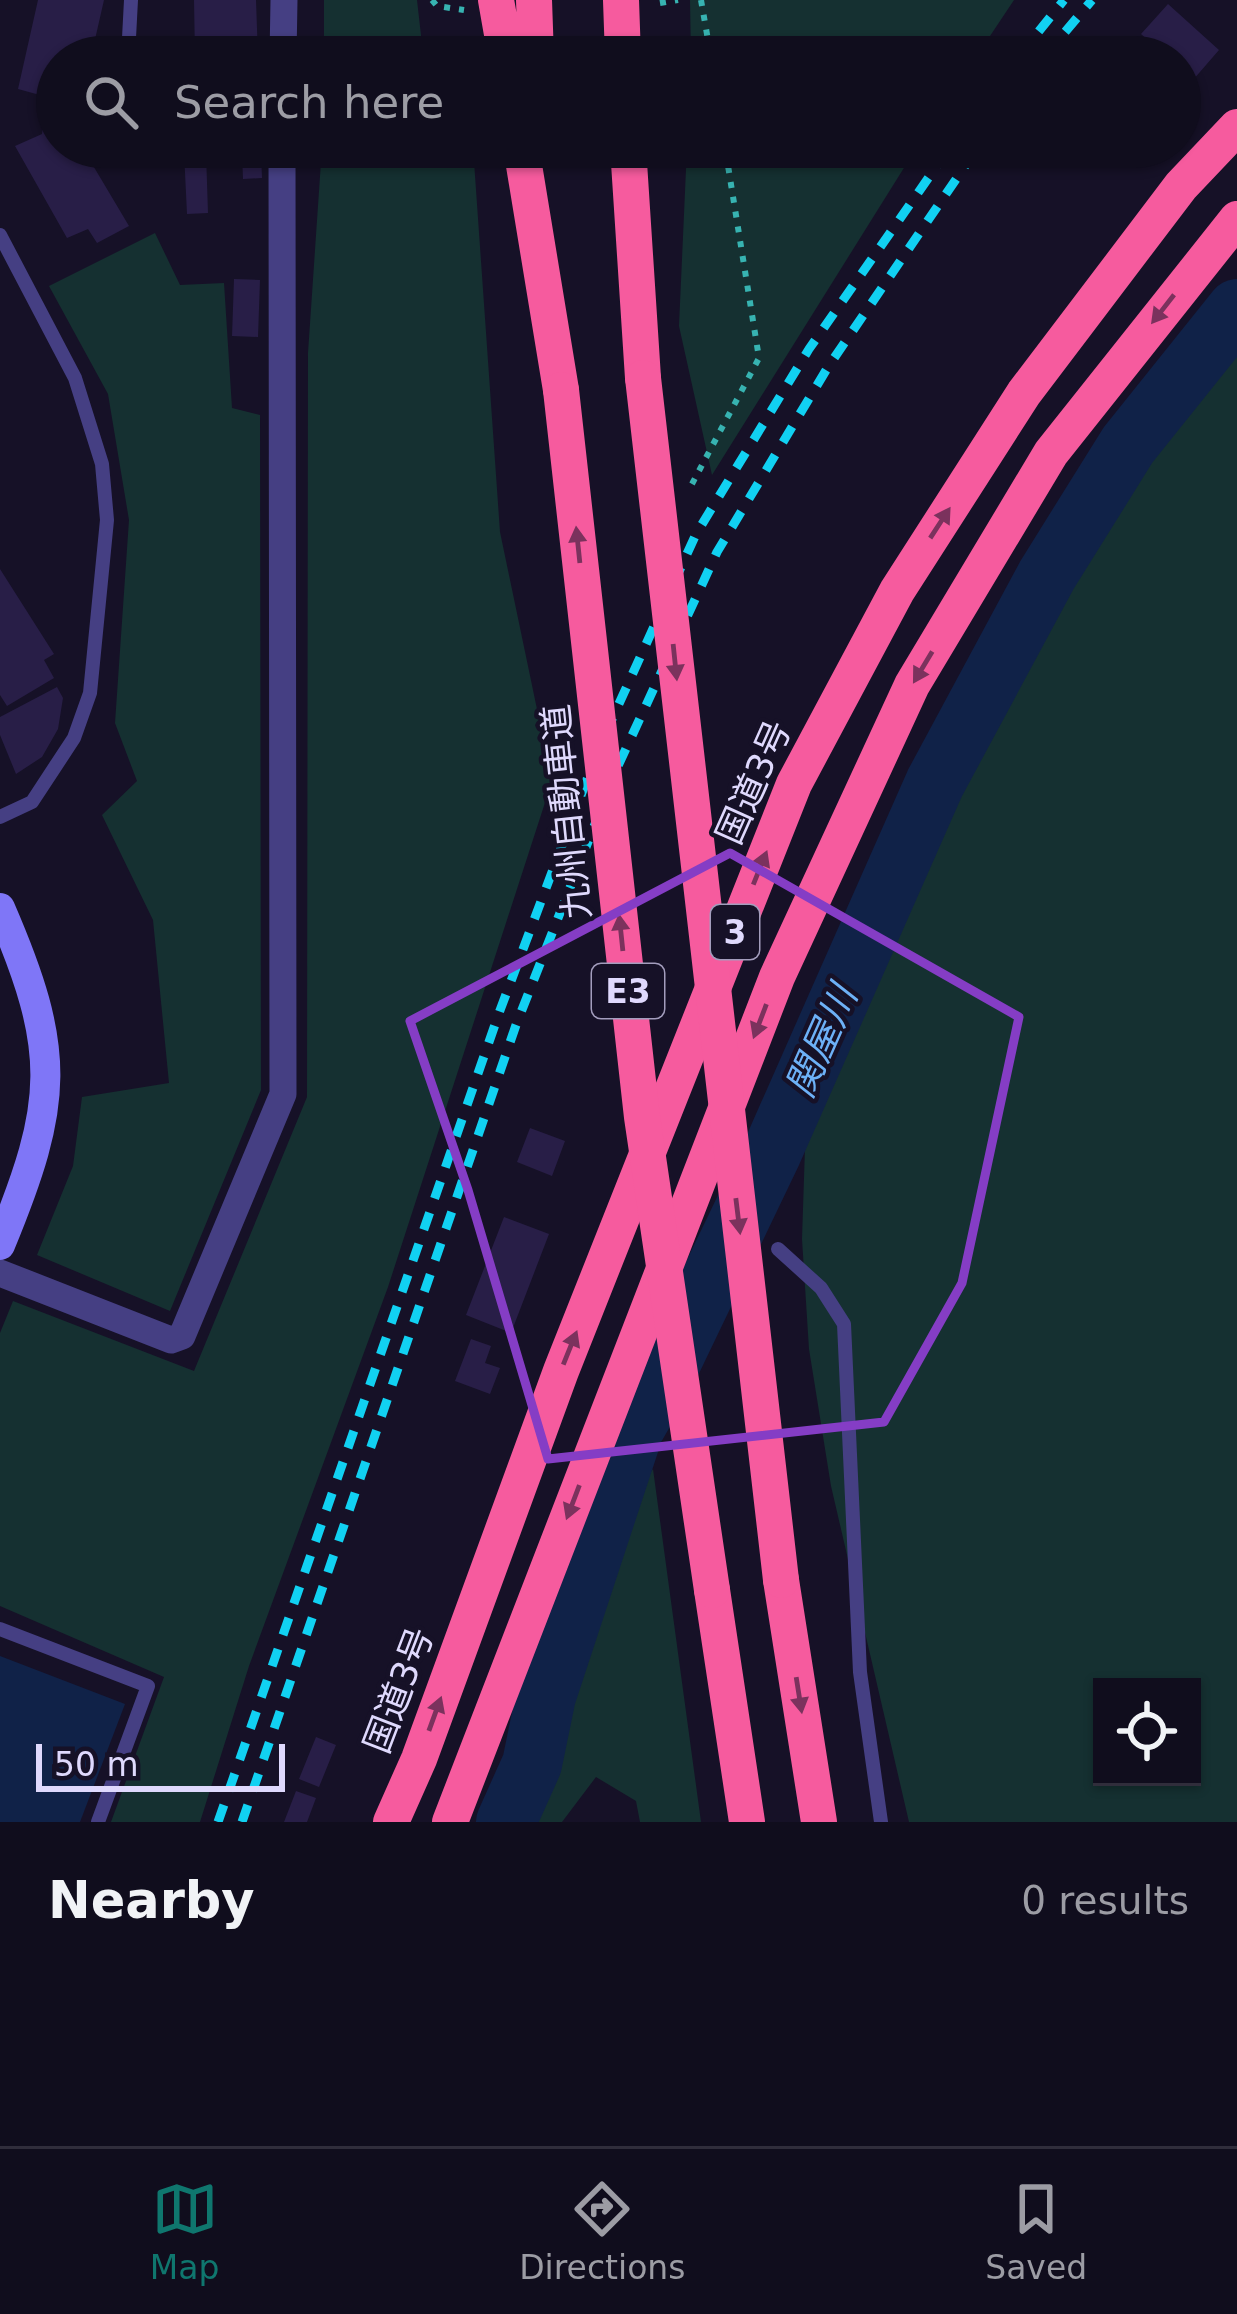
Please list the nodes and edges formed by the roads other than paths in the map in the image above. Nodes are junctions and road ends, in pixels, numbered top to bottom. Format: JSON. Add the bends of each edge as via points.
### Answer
{"nodes":[{"id":1,"x":131,"y":0,"type":"edge"},
{"id":2,"x":284,"y":0,"type":"edge"},
{"id":3,"x":534,"y":0,"type":"edge"},
{"id":4,"x":621,"y":0,"type":"edge"},
{"id":5,"x":482,"y":5,"type":"edge"},
{"id":6,"x":129,"y":36,"type":"edge"},
{"id":7,"x":283,"y":36,"type":"edge"},
{"id":8,"x":496,"y":36,"type":"edge"},
{"id":9,"x":535,"y":36,"type":"edge"},
{"id":10,"x":622,"y":36,"type":"edge"},
{"id":11,"x":1237,"y":128,"type":"edge"},
{"id":12,"x":1201,"y":165,"type":"edge"},
{"id":13,"x":282,"y":168,"type":"edge"},
{"id":14,"x":524,"y":168,"type":"edge"},
{"id":15,"x":545,"y":168,"type":"edge"},
{"id":16,"x":629,"y":168,"type":"edge"},
{"id":17,"x":1198,"y":168,"type":"edge"},
{"id":18,"x":1237,"y":219,"type":"edge"},
{"id":19,"x":0,"y":235,"type":"edge"},
{"id":20,"x":561,"y":390,"type":"junction"},
{"id":21,"x":0,"y":817,"type":"edge"},
{"id":22,"x":0,"y":908,"type":"edge"},
{"id":23,"x":0,"y":1245,"type":"edge"},
{"id":24,"x":778,"y":1249,"type":"dead end"},
{"id":25,"x":0,"y":1274,"type":"edge"},
{"id":26,"x":0,"y":1629,"type":"edge"},
{"id":27,"x":98,"y":1822,"type":"edge"},
{"id":28,"x":391,"y":1822,"type":"edge"},
{"id":29,"x":450,"y":1822,"type":"edge"},
{"id":30,"x":747,"y":1822,"type":"edge"},
{"id":31,"x":819,"y":1822,"type":"edge"},
{"id":32,"x":881,"y":1822,"type":"edge"}],
"edges":[{"from":1,"to":6,"type":"lane"},
{"from":2,"to":7,"type":"street"},
{"from":3,"to":9,"type":"highway"},
{"from":4,"to":10,"type":"highway"},
{"from":5,"to":8,"type":"highway"},
{"from":12,"to":11,"type":"highway","name":"国道3号","number":"3","one_way":true},
{"from":13,"to":25,"type":"street","via":[[283,1094],[182,1336],[171,1340]]},
{"from":14,"to":20,"type":"highway"},
{"from":15,"to":20,"type":"highway","name":"九州自動車道","number":"E3"},
{"from":16,"to":31,"type":"highway","number":"E3","one_way":true,"bridge":true,"via":[[643,378],[781,1580]]},
{"from":28,"to":17,"type":"highway","name":"国道3号","number":"3","one_way":true,"via":[[794,784],[897,591],[1024,393]]},
{"from":18,"to":29,"type":"highway","number":"3","one_way":true,"via":[[1051,453],[912,685],[777,977]]},
{"from":19,"to":21,"type":"lane","via":[[75,378],[101,464],[107,520],[85,708],[32,802]]},
{"from":30,"to":20,"type":"highway","name":"九州自動車道","number":"E3","one_way":true,"bridge":true,"via":[[642,1117]]},
{"from":22,"to":23,"type":"street","via":[[42,1024],[49,1073],[42,1132]]},
{"from":24,"to":32,"type":"lane","via":[[821,1288],[844,1324],[860,1672]]},
{"from":26,"to":27,"type":"lane","via":[[148,1686]]}]}
